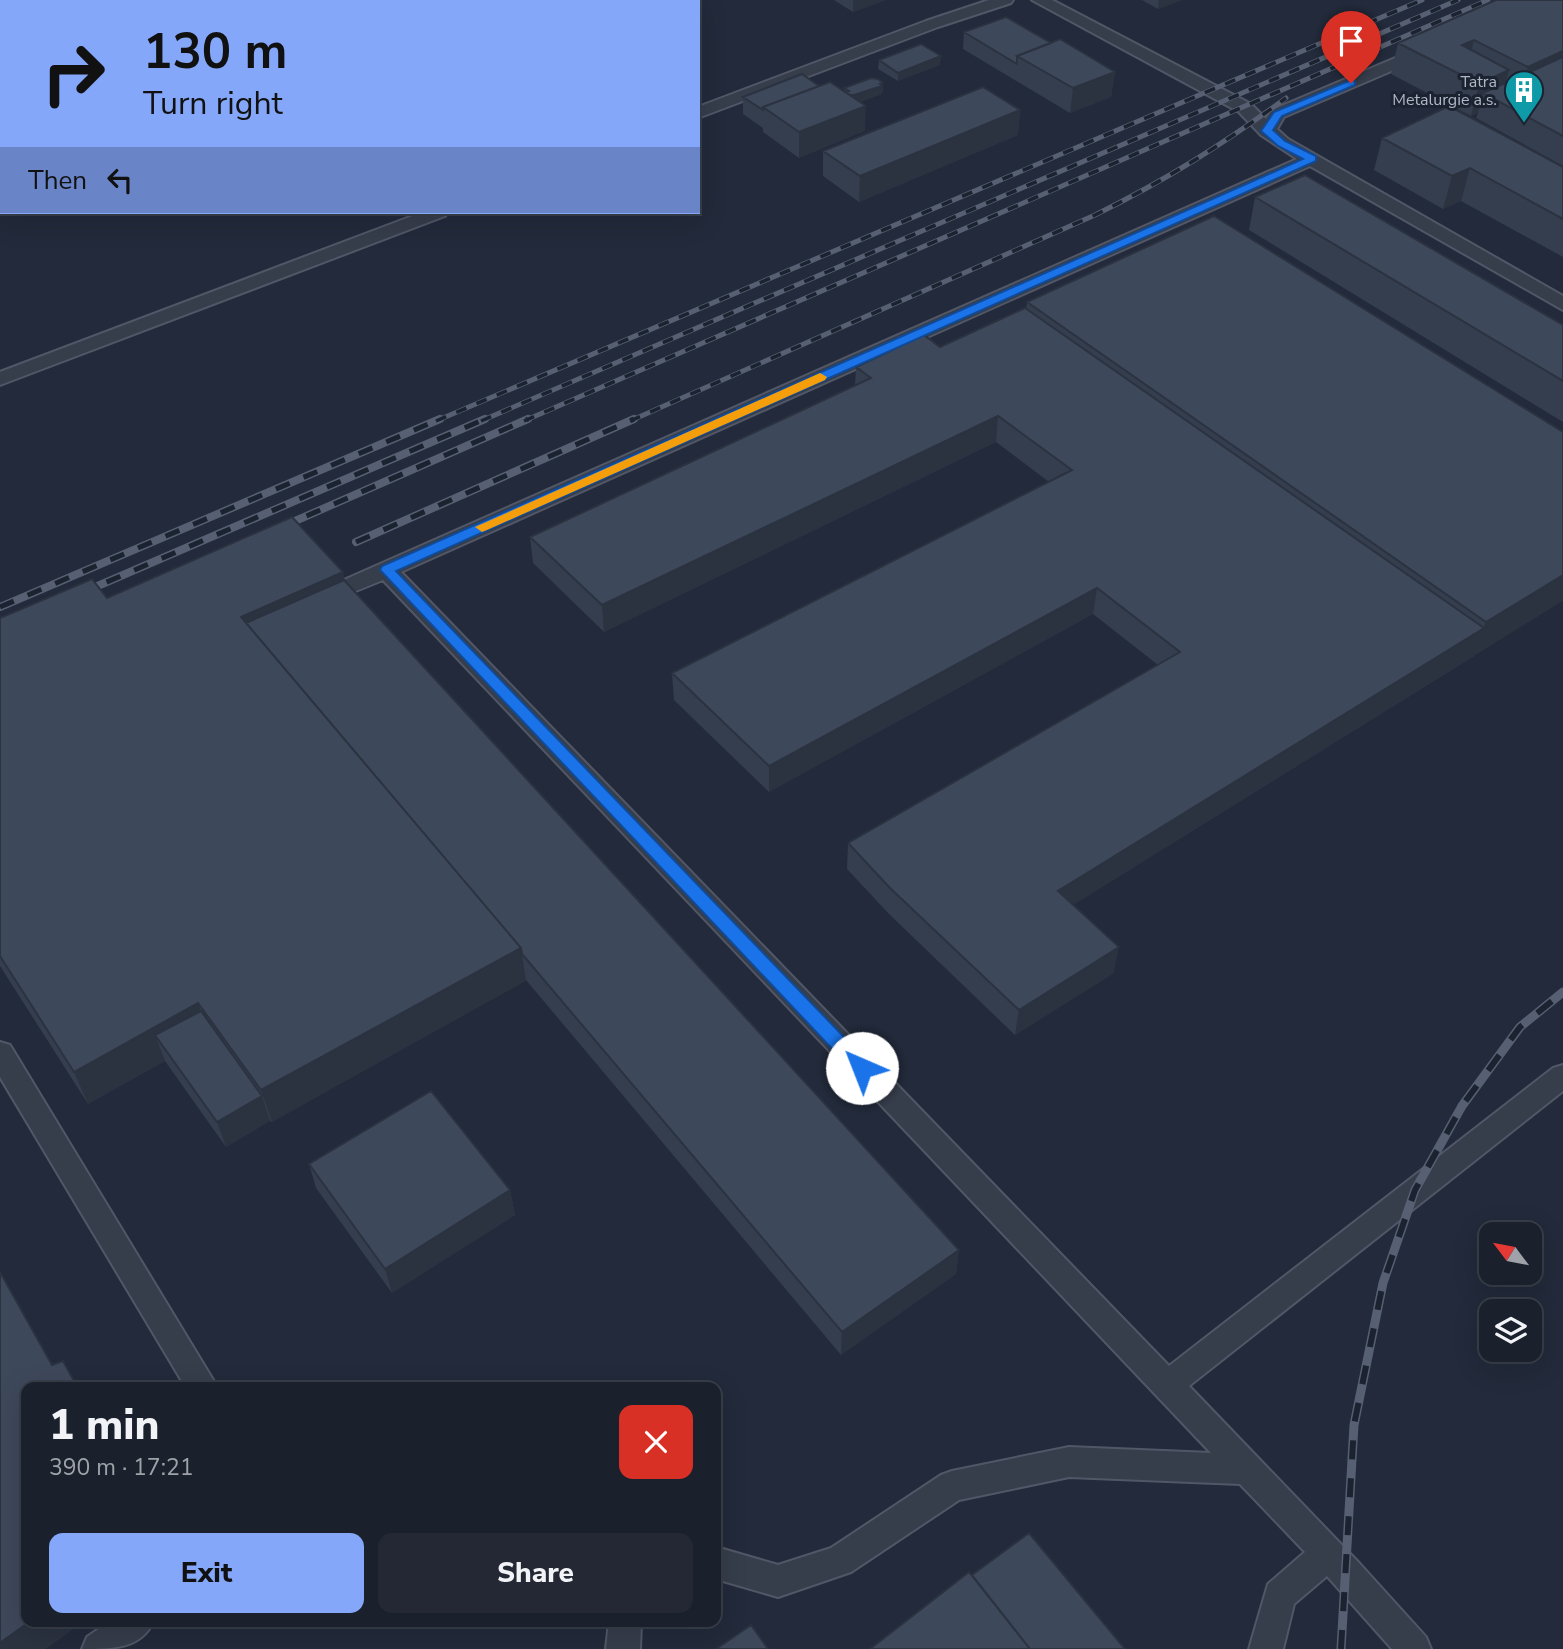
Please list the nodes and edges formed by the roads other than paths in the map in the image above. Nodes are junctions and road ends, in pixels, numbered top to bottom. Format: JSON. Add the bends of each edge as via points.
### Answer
{"nodes":[{"id":1,"x":1005,"y":0,"type":"edge"},
{"id":2,"x":1040,"y":0,"type":"edge"},
{"id":3,"x":1443,"y":43,"type":"edge"},
{"id":4,"x":700,"y":112,"type":"edge"},
{"id":5,"x":1267,"y":131,"type":"junction"},
{"id":6,"x":1312,"y":159,"type":"junction"},
{"id":7,"x":434,"y":214,"type":"edge"},
{"id":8,"x":1563,"y":304,"type":"edge"},
{"id":9,"x":0,"y":379,"type":"edge"},
{"id":10,"x":387,"y":570,"type":"junction"},
{"id":11,"x":336,"y":592,"type":"edge"},
{"id":12,"x":0,"y":1053,"type":"edge"},
{"id":13,"x":1563,"y":1076,"type":"edge"},
{"id":14,"x":199,"y":1382,"type":"edge"},
{"id":15,"x":1166,"y":1386,"type":"junction"},
{"id":16,"x":1246,"y":1469,"type":"junction"},
{"id":17,"x":1328,"y":1554,"type":"junction"},
{"id":18,"x":721,"y":1564,"type":"edge"},
{"id":19,"x":130,"y":1627,"type":"edge"},
{"id":20,"x":625,"y":1627,"type":"edge"},
{"id":21,"x":99,"y":1649,"type":"edge"},
{"id":22,"x":623,"y":1649,"type":"edge"},
{"id":23,"x":1266,"y":1649,"type":"edge"},
{"id":24,"x":1413,"y":1649,"type":"edge"}],
"edges":[{"from":1,"to":4,"type":"lane"},
{"from":2,"to":5,"type":"lane","via":[[1245,108]]},
{"from":3,"to":5,"type":"lane","via":[[1278,114]]},
{"from":5,"to":6,"type":"lane"},
{"from":6,"to":8,"type":"lane"},
{"from":6,"to":10,"type":"lane"},
{"from":7,"to":9,"type":"lane"},
{"from":10,"to":11,"type":"lane"},
{"from":10,"to":15,"type":"lane"},
{"from":12,"to":14,"type":"lane"},
{"from":13,"to":15,"type":"lane"},
{"from":15,"to":16,"type":"lane"},
{"from":16,"to":17,"type":"lane"},
{"from":16,"to":18,"type":"lane","via":[[1069,1462],[952,1486],[840,1561],[778,1581]]},
{"from":17,"to":23,"type":"lane","via":[[1280,1595]]},
{"from":17,"to":24,"type":"lane"},
{"from":19,"to":21,"type":"lane"},
{"from":20,"to":22,"type":"lane"}]}
